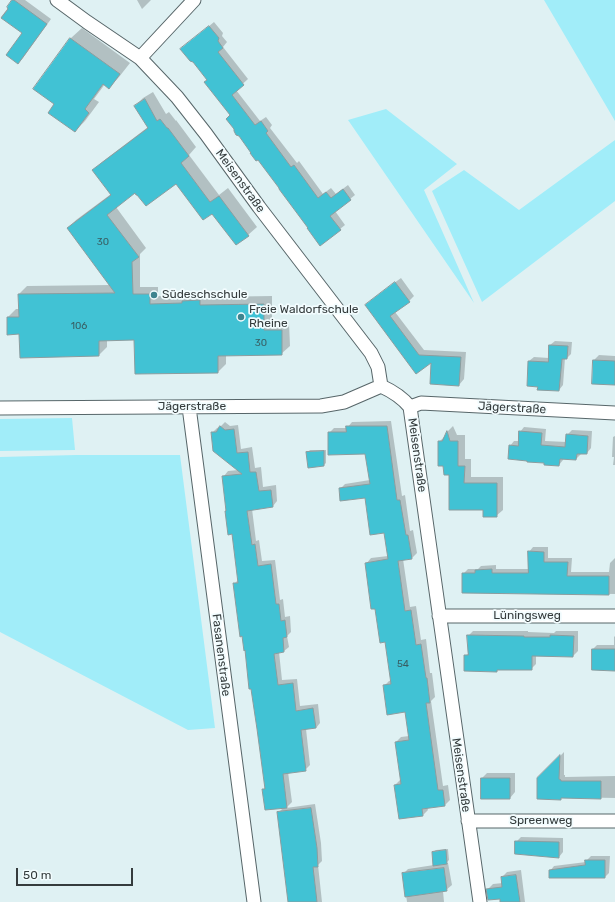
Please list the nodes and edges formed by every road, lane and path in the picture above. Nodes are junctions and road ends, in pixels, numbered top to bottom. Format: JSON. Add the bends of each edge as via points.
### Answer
{"nodes":[{"id":1,"x":57,"y":0,"type":"edge"},
{"id":2,"x":194,"y":0,"type":"edge"},
{"id":3,"x":140,"y":58,"type":"junction"},
{"id":4,"x":380,"y":386,"type":"junction"},
{"id":5,"x":189,"y":407,"type":"junction"},
{"id":6,"x":410,"y":407,"type":"junction"},
{"id":7,"x":0,"y":408,"type":"edge"},
{"id":8,"x":615,"y":413,"type":"edge"},
{"id":9,"x":439,"y":616,"type":"junction"},
{"id":10,"x":615,"y":616,"type":"edge"},
{"id":11,"x":468,"y":821,"type":"junction"},
{"id":12,"x":615,"y":821,"type":"edge"},
{"id":13,"x":254,"y":902,"type":"edge"},
{"id":14,"x":480,"y":902,"type":"edge"}],
"edges":[{"from":1,"to":3,"type":"street","name":"Meisenstraße"},
{"from":2,"to":3,"type":"street"},
{"from":3,"to":4,"type":"street","name":"Meisenstraße","via":[[177,97],[206,134],[371,353],[378,367]]},
{"from":4,"to":5,"type":"street","name":"Jägerstraße","via":[[344,402],[321,406]]},
{"from":4,"to":6,"type":"street","name":"Meisenstraße","via":[[400,396]]},
{"from":5,"to":7,"type":"street","name":"Jägerstraße"},
{"from":5,"to":13,"type":"street","name":"Fasanenstraße"},
{"from":6,"to":8,"type":"street","name":"Jägerstraße","via":[[421,403]]},
{"from":6,"to":9,"type":"street","name":"Meisenstraße"},
{"from":9,"to":10,"type":"street","name":"Lüningsweg"},
{"from":9,"to":11,"type":"street","name":"Meisenstraße"},
{"from":11,"to":12,"type":"street","name":"Spreenweg"},
{"from":11,"to":14,"type":"street","name":"Meisenstraße"}]}
